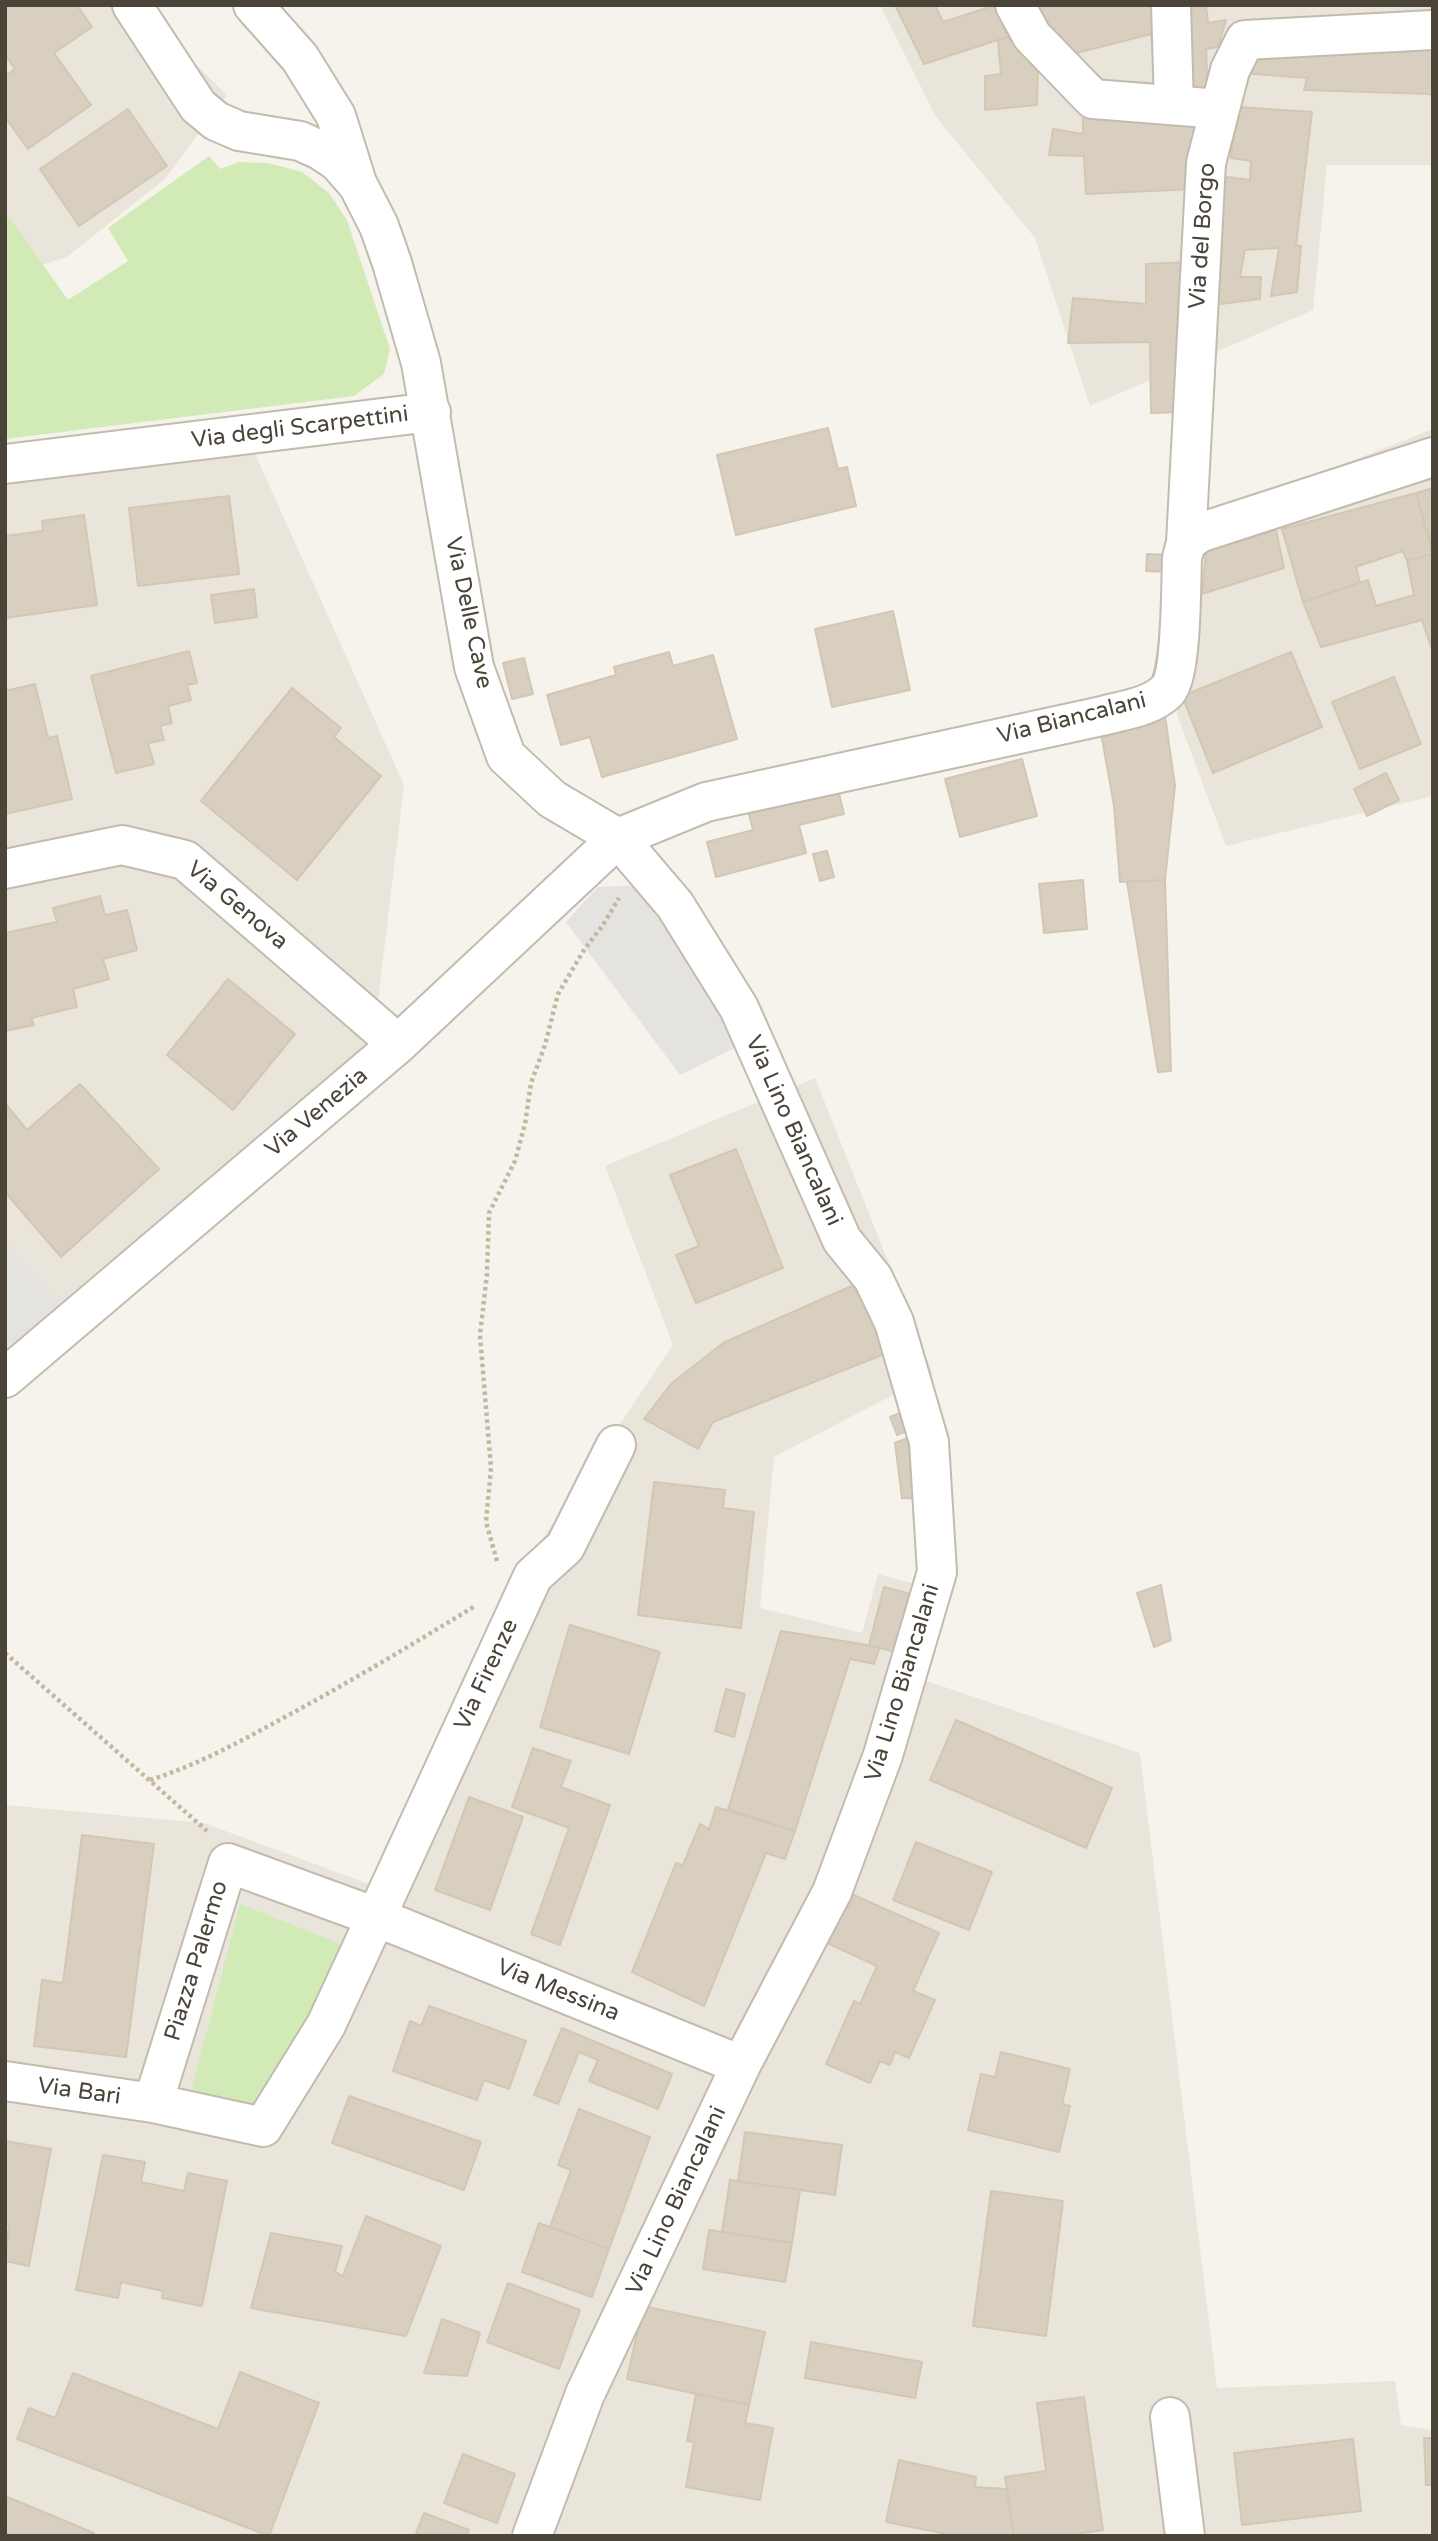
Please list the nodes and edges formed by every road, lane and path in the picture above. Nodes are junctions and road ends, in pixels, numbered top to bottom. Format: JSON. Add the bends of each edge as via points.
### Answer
{"nodes":[{"id":1,"x":132,"y":5,"type":"edge"},
{"id":2,"x":253,"y":5,"type":"edge"},
{"id":3,"x":1015,"y":5,"type":"edge"},
{"id":4,"x":1171,"y":5,"type":"edge"},
{"id":5,"x":1433,"y":30,"type":"edge"},
{"id":6,"x":1174,"y":105,"type":"junction"},
{"id":7,"x":1220,"y":109,"type":"junction"},
{"id":8,"x":358,"y":185,"type":"junction"},
{"id":9,"x":430,"y":412,"type":"junction"},
{"id":10,"x":1433,"y":457,"type":"edge"},
{"id":11,"x":5,"y":464,"type":"edge"},
{"id":12,"x":1186,"y":543,"type":"junction"},
{"id":13,"x":628,"y":849,"type":"junction"},
{"id":14,"x":5,"y":869,"type":"edge"},
{"id":15,"x":398,"y":1044,"type":"junction"},
{"id":16,"x":5,"y":1378,"type":"edge"},
{"id":17,"x":616,"y":1445,"type":"dead end"},
{"id":18,"x":522,"y":1598,"type":"junction"},
{"id":19,"x":478,"y":1604,"type":"dead end"},
{"id":20,"x":5,"y":1653,"type":"edge"},
{"id":21,"x":150,"y":1780,"type":"junction"},
{"id":22,"x":228,"y":1863,"type":"junction"},
{"id":23,"x":376,"y":1917,"type":"junction"},
{"id":24,"x":741,"y":2065,"type":"junction"},
{"id":25,"x":5,"y":2081,"type":"edge"},
{"id":26,"x":153,"y":2103,"type":"junction"},
{"id":27,"x":1170,"y":2417,"type":"dead end"},
{"id":28,"x":532,"y":2536,"type":"edge"},
{"id":29,"x":1185,"y":2536,"type":"edge"}],
"edges":[{"from":1,"to":8,"type":"street","name":"Via degli Scarpettini","via":[[198,106],[216,121],[320,150]]},
{"from":2,"to":8,"type":"street","via":[[300,58],[337,116]]},
{"from":3,"to":6,"type":"street","via":[[1032,36],[1093,99]]},
{"from":4,"to":6,"type":"street"},
{"from":5,"to":7,"type":"street","name":"Via del Borgo","via":[[1245,40],[1230,70]]},
{"from":6,"to":7,"type":"street"},
{"from":7,"to":12,"type":"street","name":"Via del Borgo","via":[[1206,163]]},
{"from":8,"to":9,"type":"street","name":"Via degli Scarpettini","via":[[392,263]]},
{"from":9,"to":11,"type":"street","name":"Via degli Scarpettini"},
{"from":9,"to":13,"type":"street","name":"Via Delle Cave","via":[[474,667],[506,756],[552,799]]},
{"from":10,"to":12,"type":"street","via":[[1199,533]]},
{"from":12,"to":13,"type":"street","name":"Via Biancalani","via":[[1177,662],[1169,689],[1152,702],[706,802]]},
{"from":13,"to":15,"type":"street","name":"Via Venezia"},
{"from":13,"to":18,"type":"path","via":[[623,892],[558,994],[531,1083],[515,1161],[489,1213],[480,1335],[491,1468],[486,1522],[500,1572]]},
{"from":13,"to":24,"type":"street","name":"Via Lino Biancalani","via":[[675,905],[739,1008],[842,1240],[873,1278],[894,1322],[929,1442],[937,1572],[883,1755],[832,1892]]},
{"from":14,"to":15,"type":"street","name":"Via Genova","via":[[122,845],[185,860]]},
{"from":15,"to":16,"type":"street","name":"Via Venezia"},
{"from":17,"to":18,"type":"street","name":"Via Firenze","via":[[565,1547],[533,1576]]},
{"from":18,"to":23,"type":"street","name":"Via Firenze"},
{"from":19,"to":21,"type":"path","via":[[242,1741]]},
{"from":20,"to":21,"type":"path"},
{"from":21,"to":22,"type":"path","via":[[220,1843]]},
{"from":22,"to":23,"type":"street","name":"Piazza Palermo"},
{"from":22,"to":26,"type":"street","name":"Piazza Palermo"},
{"from":23,"to":24,"type":"street","name":"Via Messina"},
{"from":23,"to":26,"type":"street","via":[[326,2025],[263,2127]]},
{"from":24,"to":28,"type":"street","name":"Via Lino Biancalani","via":[[585,2394]]},
{"from":25,"to":26,"type":"street","name":"Via Bari"},
{"from":27,"to":29,"type":"street"}]}
